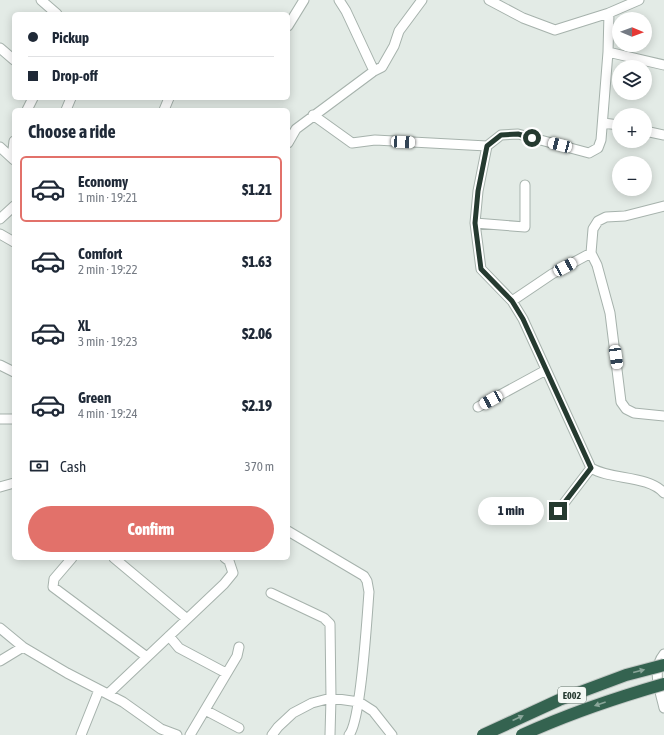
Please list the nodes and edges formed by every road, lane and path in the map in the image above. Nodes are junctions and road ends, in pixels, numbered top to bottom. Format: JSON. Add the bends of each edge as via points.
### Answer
{"nodes":[{"id":1,"x":41,"y":0,"type":"edge"},
{"id":2,"x":304,"y":0,"type":"edge"},
{"id":3,"x":339,"y":0,"type":"edge"},
{"id":4,"x":422,"y":0,"type":"edge"},
{"id":5,"x":489,"y":0,"type":"edge"},
{"id":6,"x":640,"y":0,"type":"edge"},
{"id":7,"x":55,"y":12,"type":"edge"},
{"id":8,"x":609,"y":13,"type":"junction"},
{"id":9,"x":290,"y":23,"type":"edge"},
{"id":10,"x":0,"y":48,"type":"edge"},
{"id":11,"x":608,"y":52,"type":"junction"},
{"id":12,"x":12,"y":58,"type":"edge"},
{"id":13,"x":664,"y":66,"type":"edge"},
{"id":14,"x":374,"y":71,"type":"junction"},
{"id":15,"x":313,"y":115,"type":"junction"},
{"id":16,"x":603,"y":123,"type":"junction"},
{"id":17,"x":612,"y":124,"type":"edge"},
{"id":18,"x":292,"y":128,"type":"edge"},
{"id":19,"x":652,"y":132,"type":"edge"},
{"id":20,"x":664,"y":135,"type":"edge"},
{"id":21,"x":487,"y":146,"type":"junction"},
{"id":22,"x":0,"y":148,"type":"edge"},
{"id":23,"x":12,"y":158,"type":"edge"},
{"id":24,"x":525,"y":185,"type":"dead end"},
{"id":25,"x":664,"y":206,"type":"edge"},
{"id":26,"x":12,"y":208,"type":"edge"},
{"id":27,"x":0,"y":219,"type":"edge"},
{"id":28,"x":475,"y":223,"type":"junction"},
{"id":29,"x":0,"y":234,"type":"edge"},
{"id":30,"x":12,"y":241,"type":"edge"},
{"id":31,"x":591,"y":253,"type":"junction"},
{"id":32,"x":512,"y":301,"type":"junction"},
{"id":33,"x":0,"y":364,"type":"edge"},
{"id":34,"x":546,"y":370,"type":"junction"},
{"id":35,"x":12,"y":371,"type":"edge"},
{"id":36,"x":478,"y":407,"type":"dead end"},
{"id":37,"x":664,"y":416,"type":"edge"},
{"id":38,"x":0,"y":418,"type":"edge"},
{"id":39,"x":12,"y":419,"type":"edge"},
{"id":40,"x":591,"y":468,"type":"junction"},
{"id":41,"x":12,"y":484,"type":"edge"},
{"id":42,"x":0,"y":487,"type":"edge"},
{"id":43,"x":664,"y":493,"type":"edge"},
{"id":44,"x":558,"y":511,"type":"dead end"},
{"id":45,"x":290,"y":532,"type":"edge"},
{"id":46,"x":70,"y":560,"type":"edge"},
{"id":47,"x":116,"y":560,"type":"edge"},
{"id":48,"x":228,"y":560,"type":"edge"},
{"id":49,"x":271,"y":593,"type":"dead end"},
{"id":50,"x":187,"y":619,"type":"junction"},
{"id":51,"x":0,"y":628,"type":"edge"},
{"id":52,"x":169,"y":636,"type":"junction"},
{"id":53,"x":23,"y":647,"type":"junction"},
{"id":54,"x":239,"y":647,"type":"dead end"},
{"id":55,"x":664,"y":654,"type":"edge"},
{"id":56,"x":147,"y":657,"type":"junction"},
{"id":57,"x":0,"y":661,"type":"edge"},
{"id":58,"x":664,"y":665,"type":"edge"},
{"id":59,"x":226,"y":673,"type":"junction"},
{"id":60,"x":664,"y":684,"type":"edge"},
{"id":61,"x":99,"y":690,"type":"junction"},
{"id":62,"x":108,"y":694,"type":"junction"},
{"id":63,"x":331,"y":698,"type":"junction"},
{"id":64,"x":359,"y":702,"type":"junction"},
{"id":65,"x":664,"y":708,"type":"edge"},
{"id":66,"x":205,"y":710,"type":"junction"},
{"id":67,"x":239,"y":728,"type":"dead end"},
{"id":68,"x":81,"y":735,"type":"edge"},
{"id":69,"x":177,"y":735,"type":"edge"},
{"id":70,"x":190,"y":735,"type":"edge"},
{"id":71,"x":272,"y":735,"type":"edge"},
{"id":72,"x":330,"y":735,"type":"edge"},
{"id":73,"x":348,"y":735,"type":"edge"},
{"id":74,"x":392,"y":735,"type":"edge"},
{"id":75,"x":483,"y":735,"type":"edge"},
{"id":76,"x":522,"y":735,"type":"edge"}],
"edges":[{"from":1,"to":7,"type":"street"},
{"from":2,"to":9,"type":"street"},
{"from":3,"to":14,"type":"street"},
{"from":4,"to":14,"type":"street","via":[[399,32],[382,67]]},
{"from":5,"to":8,"type":"street","via":[[523,18],[555,30]]},
{"from":6,"to":8,"type":"street"},
{"from":8,"to":11,"type":"street"},
{"from":10,"to":12,"type":"street"},
{"from":11,"to":13,"type":"street"},
{"from":11,"to":16,"type":"street"},
{"from":14,"to":15,"type":"street"},
{"from":15,"to":18,"type":"street"},
{"from":15,"to":21,"type":"street","via":[[352,142],[375,140]]},
{"from":16,"to":17,"type":"street"},
{"from":16,"to":21,"type":"street","via":[[598,148],[589,153],[518,134],[501,135]]},
{"from":19,"to":20,"type":"street"},
{"from":21,"to":28,"type":"street"},
{"from":22,"to":23,"type":"street"},
{"from":24,"to":28,"type":"street","via":[[525,227]]},
{"from":25,"to":31,"type":"street","via":[[598,221],[593,229]]},
{"from":26,"to":27,"type":"street"},
{"from":28,"to":32,"type":"street","via":[[481,269]]},
{"from":29,"to":30,"type":"street"},
{"from":31,"to":32,"type":"street","via":[[552,274]]},
{"from":31,"to":37,"type":"street","via":[[597,264],[610,313],[622,402],[626,409],[634,412]]},
{"from":32,"to":34,"type":"street"},
{"from":33,"to":35,"type":"street"},
{"from":34,"to":36,"type":"street"},
{"from":34,"to":40,"type":"street"},
{"from":38,"to":39,"type":"street"},
{"from":40,"to":43,"type":"street","via":[[597,472],[636,480]]},
{"from":40,"to":44,"type":"street"},
{"from":41,"to":42,"type":"street"},
{"from":45,"to":64,"type":"street","via":[[364,576],[367,582],[369,592]]},
{"from":46,"to":56,"type":"street","via":[[54,579],[53,587]]},
{"from":47,"to":50,"type":"street"},
{"from":48,"to":50,"type":"street","via":[[233,573]]},
{"from":49,"to":63,"type":"street","via":[[324,618],[330,624]]},
{"from":50,"to":52,"type":"street"},
{"from":51,"to":53,"type":"street"},
{"from":52,"to":56,"type":"street"},
{"from":52,"to":59,"type":"street","via":[[179,648]]},
{"from":53,"to":57,"type":"street"},
{"from":53,"to":61,"type":"street"},
{"from":54,"to":59,"type":"street","via":[[239,652]]},
{"from":55,"to":65,"type":"street","via":[[660,658],[656,676]]},
{"from":56,"to":62,"type":"street"},
{"from":75,"to":58,"type":"highway","number":"E002","one_way":true,"bridge":true,"via":[[559,700],[626,675]]},
{"from":59,"to":66,"type":"street"},
{"from":60,"to":76,"type":"highway","number":"E002","one_way":true,"bridge":true,"via":[[584,710]]},
{"from":61,"to":62,"type":"street"},
{"from":61,"to":68,"type":"street"},
{"from":62,"to":69,"type":"street","via":[[161,729]]},
{"from":63,"to":64,"type":"street"},
{"from":63,"to":71,"type":"street","via":[[312,703],[293,713]]},
{"from":63,"to":72,"type":"street"},
{"from":64,"to":73,"type":"street"},
{"from":64,"to":74,"type":"street","via":[[373,712]]},
{"from":66,"to":67,"type":"street"},
{"from":66,"to":70,"type":"street"}]}
